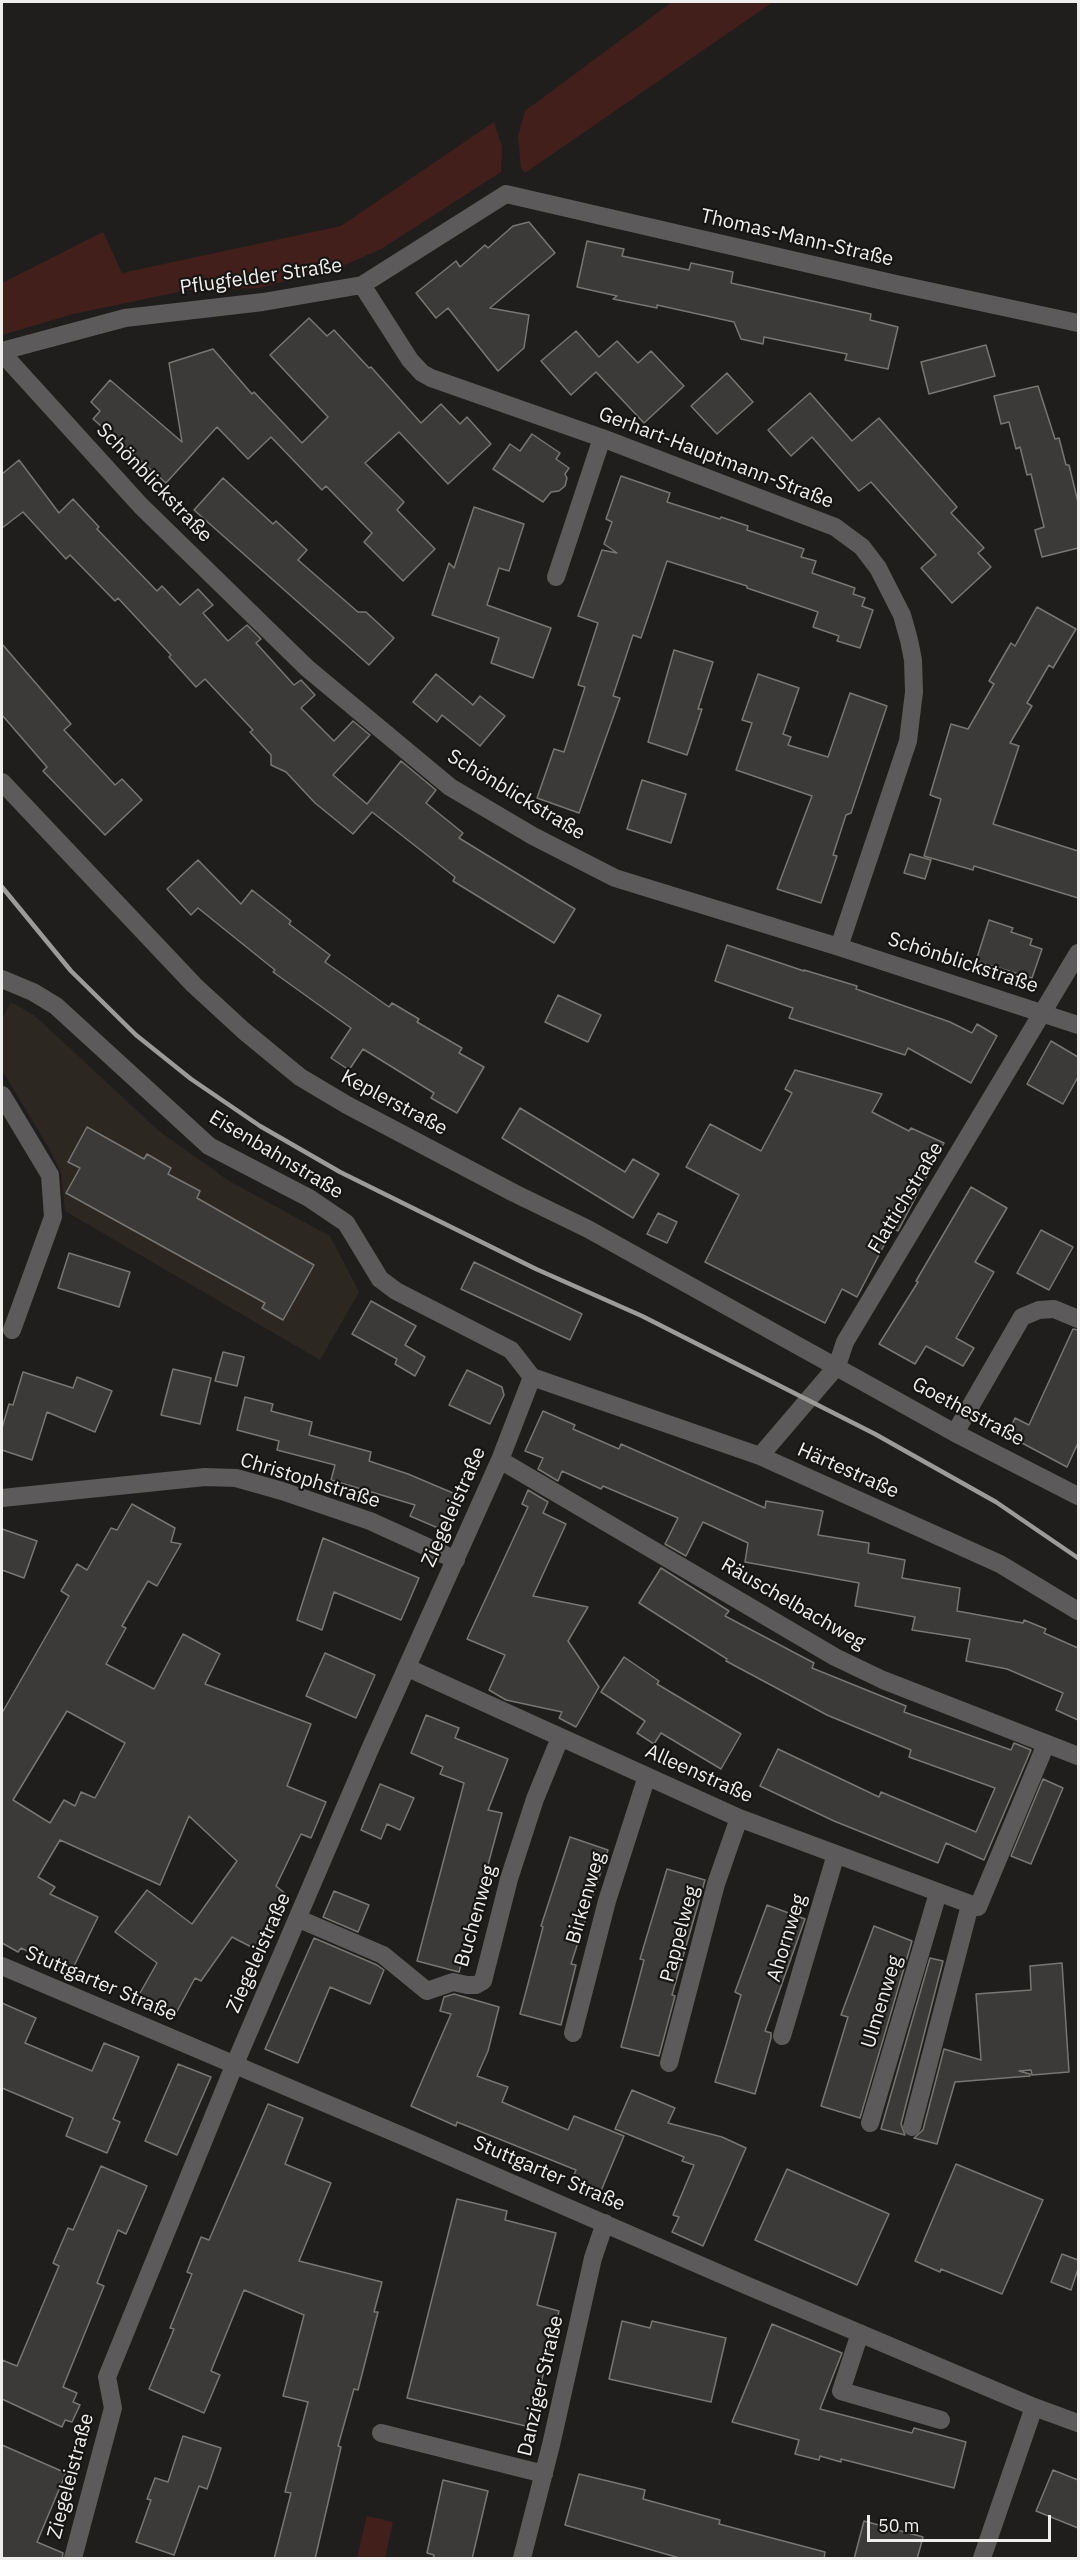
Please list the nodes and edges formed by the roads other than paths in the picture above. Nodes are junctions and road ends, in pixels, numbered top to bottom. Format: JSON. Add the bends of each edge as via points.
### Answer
{"nodes":[{"id":1,"x":507,"y":194,"type":"joint"},
{"id":2,"x":362,"y":285,"type":"junction"},
{"id":3,"x":1078,"y":323,"type":"edge"},
{"id":4,"x":2,"y":352,"type":"edge"},
{"id":5,"x":602,"y":438,"type":"junction"},
{"id":6,"x":556,"y":578,"type":"dead end"},
{"id":7,"x":2,"y":782,"type":"edge"},
{"id":8,"x":839,"y":947,"type":"junction"},
{"id":9,"x":1078,"y":953,"type":"edge"},
{"id":10,"x":2,"y":979,"type":"edge"},
{"id":11,"x":1044,"y":1012,"type":"junction"},
{"id":12,"x":1078,"y":1025,"type":"edge"},
{"id":13,"x":2,"y":1095,"type":"edge"},
{"id":14,"x":1078,"y":1319,"type":"edge"},
{"id":15,"x":12,"y":1330,"type":"dead end"},
{"id":16,"x":837,"y":1366,"type":"junction"},
{"id":17,"x":532,"y":1377,"type":"junction"},
{"id":18,"x":955,"y":1433,"type":"junction"},
{"id":19,"x":760,"y":1456,"type":"junction"},
{"id":20,"x":500,"y":1460,"type":"junction"},
{"id":21,"x":1078,"y":1496,"type":"edge"},
{"id":22,"x":2,"y":1498,"type":"edge"},
{"id":23,"x":456,"y":1560,"type":"junction"},
{"id":24,"x":1078,"y":1611,"type":"edge"},
{"id":25,"x":408,"y":1668,"type":"junction"},
{"id":26,"x":560,"y":1738,"type":"junction"},
{"id":27,"x":1046,"y":1744,"type":"junction"},
{"id":28,"x":1078,"y":1756,"type":"edge"},
{"id":29,"x":647,"y":1776,"type":"junction"},
{"id":30,"x":739,"y":1818,"type":"junction"},
{"id":31,"x":836,"y":1854,"type":"junction"},
{"id":32,"x":938,"y":1893,"type":"junction"},
{"id":33,"x":974,"y":1906,"type":"junction"},
{"id":34,"x":299,"y":1919,"type":"junction"},
{"id":35,"x":2,"y":1966,"type":"edge"},
{"id":36,"x":573,"y":2034,"type":"dead end"},
{"id":37,"x":782,"y":2036,"type":"dead end"},
{"id":38,"x":669,"y":2063,"type":"dead end"},
{"id":39,"x":234,"y":2066,"type":"junction"},
{"id":40,"x":870,"y":2123,"type":"dead end"},
{"id":41,"x":912,"y":2127,"type":"dead end"},
{"id":42,"x":605,"y":2223,"type":"junction"},
{"id":43,"x":860,"y":2333,"type":"junction"},
{"id":44,"x":1034,"y":2407,"type":"junction"},
{"id":45,"x":941,"y":2420,"type":"dead end"},
{"id":46,"x":1078,"y":2423,"type":"edge"},
{"id":47,"x":381,"y":2433,"type":"dead end"},
{"id":48,"x":544,"y":2474,"type":"junction"},
{"id":49,"x":73,"y":2559,"type":"edge"},
{"id":50,"x":522,"y":2559,"type":"edge"},
{"id":51,"x":982,"y":2559,"type":"edge"}],
"edges":[{"from":1,"to":2,"type":"street","name":"Pflugfelder Straße"},
{"from":1,"to":3,"type":"street","name":"Thomas-Mann-Straße"},
{"from":2,"to":4,"type":"street","name":"Pflugfelder Straße","via":[[263,302],[125,318]]},
{"from":2,"to":5,"type":"street","name":"Gerhart-Hauptmann-Straße","via":[[422,373]]},
{"from":4,"to":8,"type":"street","name":"Schönblickstraße","via":[[141,506],[299,660],[450,787],[532,836],[615,878]]},
{"from":5,"to":6,"type":"street"},
{"from":5,"to":8,"type":"street","name":"Gerhart-Hauptmann-Straße","via":[[835,527],[862,547],[878,568],[902,615],[913,660],[908,741]]},
{"from":7,"to":16,"type":"street","name":"Keplerstraße","via":[[194,985],[300,1077]]},
{"from":8,"to":11,"type":"street","name":"Schönblickstraße"},
{"from":9,"to":11,"type":"street","name":"Flattichstraße"},
{"from":10,"to":17,"type":"street","name":"Eisenbahnstraße","via":[[56,1006],[209,1146],[309,1198],[346,1224],[380,1279],[511,1350]]},
{"from":11,"to":12,"type":"street","name":"Schönblickstraße"},
{"from":11,"to":16,"type":"street","name":"Flattichstraße","via":[[845,1342]]},
{"from":13,"to":15,"type":"street","via":[[50,1175],[53,1217]]},
{"from":14,"to":18,"type":"street","via":[[1054,1309],[1022,1317]]},
{"from":16,"to":18,"type":"street","name":"Goethestraße"},
{"from":16,"to":19,"type":"street","name":"Flattichstraße"},
{"from":17,"to":19,"type":"street","name":"Härtestraße"},
{"from":17,"to":20,"type":"street","name":"Ziegeleistraße"},
{"from":18,"to":21,"type":"street","name":"Goethestraße"},
{"from":19,"to":24,"type":"street","name":"Härtestraße","via":[[1000,1564]]},
{"from":20,"to":23,"type":"street","name":"Ziegeleistraße"},
{"from":20,"to":27,"type":"street","name":"Räuschelbachweg","via":[[835,1657]]},
{"from":22,"to":23,"type":"street","name":"Christophstraße","via":[[193,1478],[236,1478],[370,1521]]},
{"from":23,"to":25,"type":"street","name":"Ziegeleistraße"},
{"from":25,"to":26,"type":"street","name":"Alleenstraße"},
{"from":25,"to":34,"type":"street","name":"Ziegeleistraße"},
{"from":26,"to":29,"type":"street","name":"Alleenstraße"},
{"from":26,"to":34,"type":"street","name":"Buchenweg","via":[[509,1879],[483,1981],[476,1985],[453,1982],[427,1991],[383,1955]]},
{"from":27,"to":28,"type":"street","name":"Räuschelbachweg"},
{"from":27,"to":33,"type":"street"},
{"from":29,"to":30,"type":"street","name":"Alleenstraße"},
{"from":29,"to":36,"type":"street","name":"Birkenweg","via":[[606,1901]]},
{"from":30,"to":31,"type":"street","name":"Alleenstraße"},
{"from":30,"to":38,"type":"street","name":"Pappelweg","via":[[716,1884]]},
{"from":31,"to":32,"type":"street","name":"Alleenstraße"},
{"from":31,"to":37,"type":"street","name":"Ahornweg"},
{"from":32,"to":33,"type":"street","name":"Alleenstraße"},
{"from":32,"to":40,"type":"street","name":"Ulmenweg"},
{"from":33,"to":41,"type":"street"},
{"from":34,"to":39,"type":"street","name":"Ziegeleistraße"},
{"from":35,"to":39,"type":"street","name":"Stuttgarter Straße"},
{"from":39,"to":42,"type":"street","name":"Stuttgarter Straße"},
{"from":39,"to":49,"type":"street","name":"Ziegeleistraße","via":[[107,2377],[112,2408]]},
{"from":42,"to":43,"type":"street","name":"Stuttgarter Straße"},
{"from":42,"to":48,"type":"street","name":"Danziger Straße","via":[[593,2258]]},
{"from":43,"to":44,"type":"street","name":"Stuttgarter Straße"},
{"from":43,"to":45,"type":"street","via":[[841,2391]]},
{"from":44,"to":46,"type":"street","name":"Stuttgarter Straße"},
{"from":44,"to":51,"type":"street"},
{"from":47,"to":48,"type":"street"},
{"from":48,"to":50,"type":"street","name":"Danziger Straße"}]}
